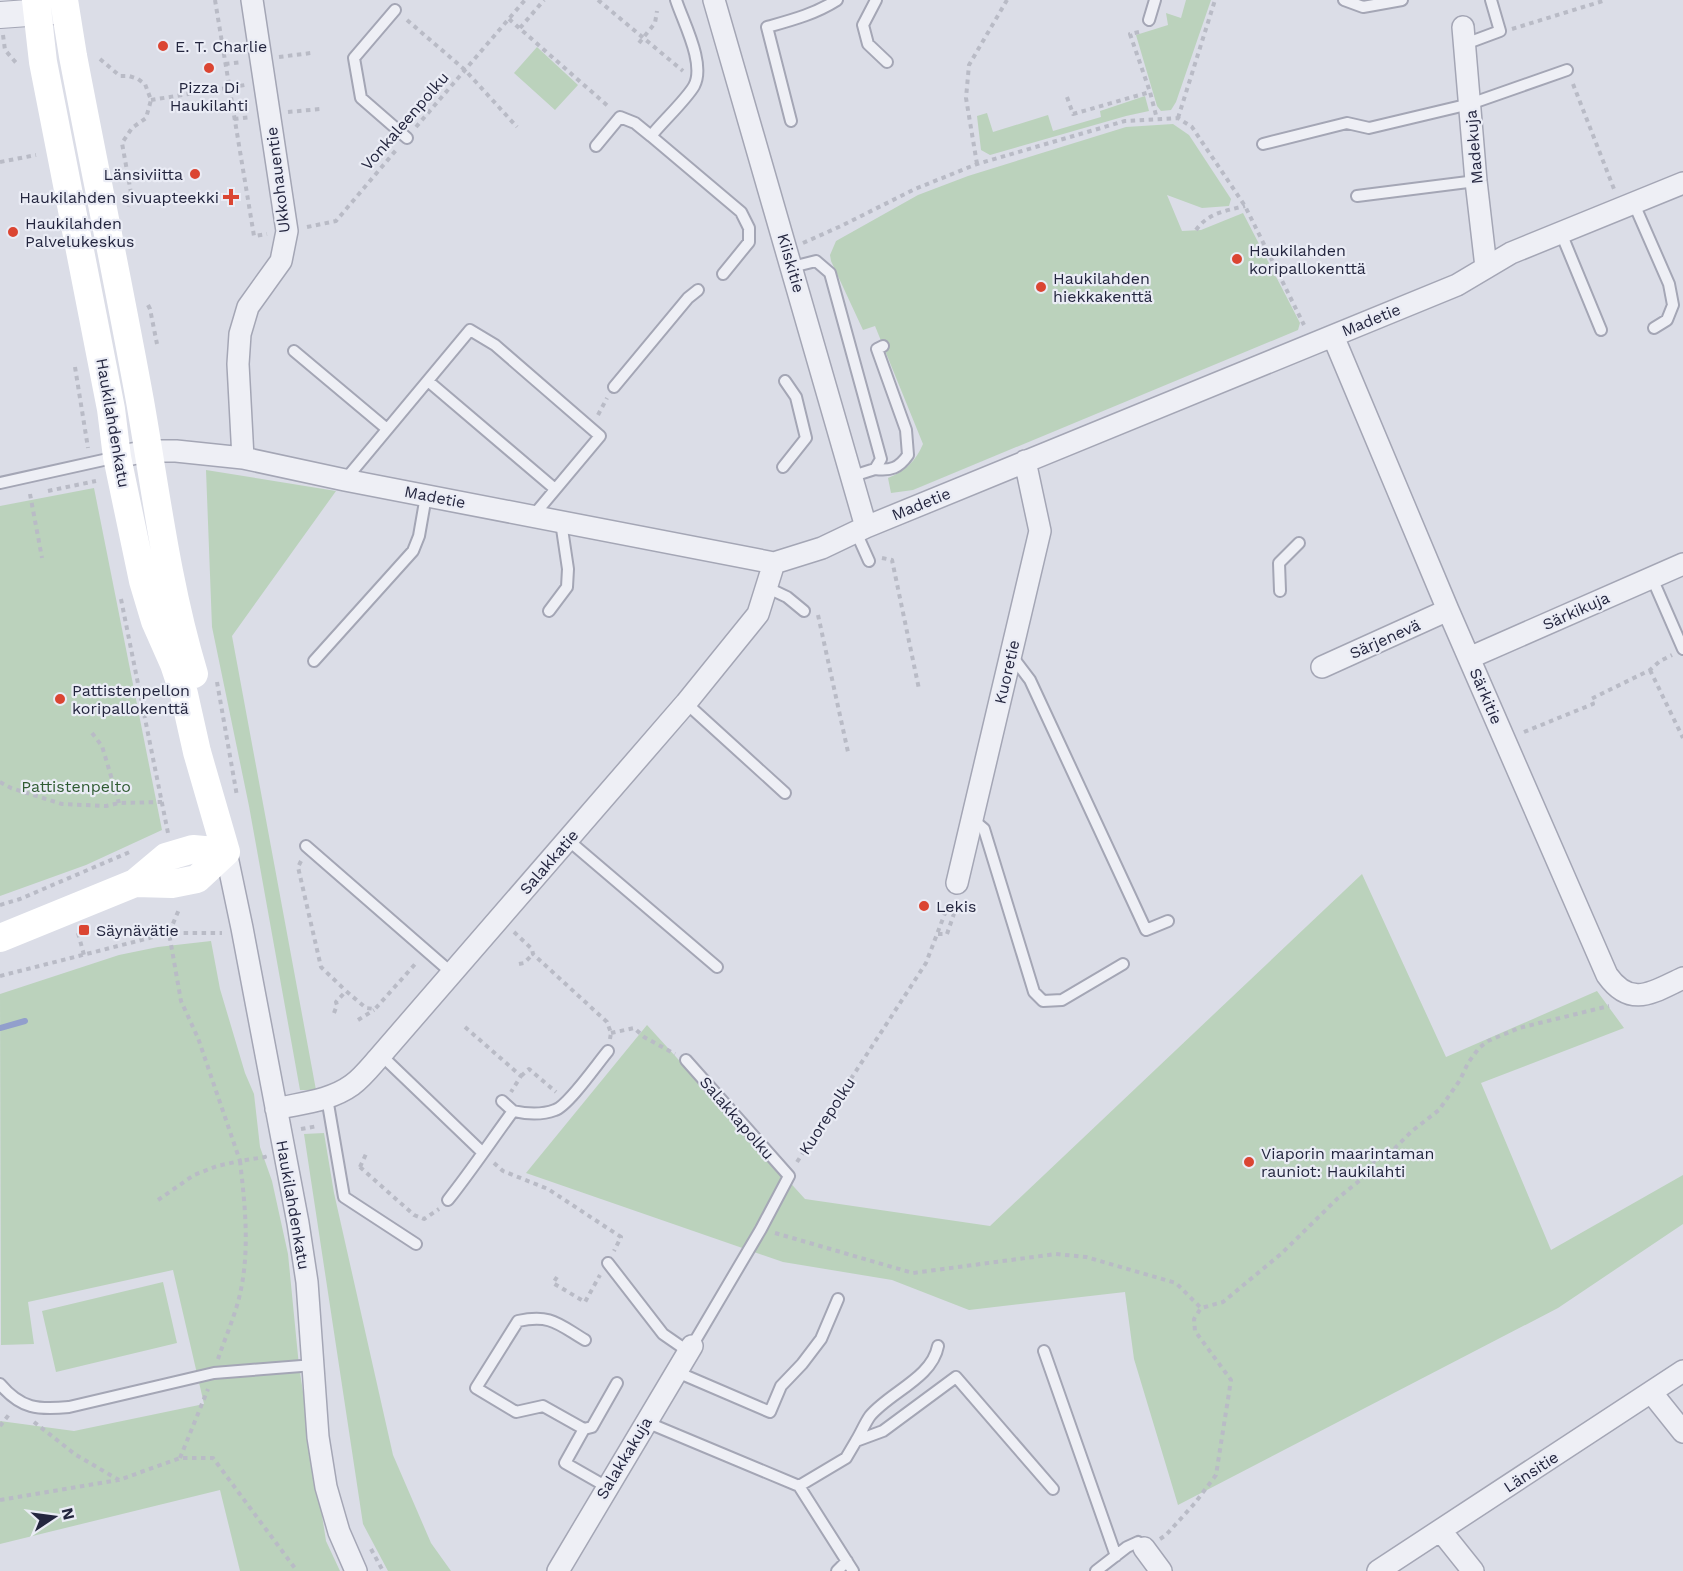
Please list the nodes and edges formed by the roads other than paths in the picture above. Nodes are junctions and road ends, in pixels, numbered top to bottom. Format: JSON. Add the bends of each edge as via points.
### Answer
{"nodes":[{"id":1,"x":252,"y":0,"type":"edge"},
{"id":2,"x":676,"y":0,"type":"edge"},
{"id":3,"x":714,"y":0,"type":"edge"},
{"id":4,"x":837,"y":0,"type":"edge"},
{"id":5,"x":876,"y":0,"type":"edge"},
{"id":6,"x":1155,"y":0,"type":"edge"},
{"id":7,"x":1344,"y":0,"type":"edge"},
{"id":8,"x":1402,"y":0,"type":"edge"},
{"id":9,"x":1491,"y":0,"type":"edge"},
{"id":10,"x":65,"y":5,"type":"edge"},
{"id":11,"x":37,"y":7,"type":"edge"},
{"id":12,"x":395,"y":10,"type":"road end"},
{"id":13,"x":0,"y":15,"type":"edge"},
{"id":14,"x":1149,"y":20,"type":"dead end"},
{"id":15,"x":1464,"y":35,"type":"joint"},
{"id":16,"x":887,"y":62,"type":"dead end"},
{"id":17,"x":1567,"y":70,"type":"road end"},
{"id":18,"x":1470,"y":104,"type":"junction"},
{"id":19,"x":791,"y":121,"type":"dead end"},
{"id":20,"x":651,"y":136,"type":"junction"},
{"id":21,"x":406,"y":138,"type":"road end"},
{"id":22,"x":1263,"y":144,"type":"dead end"},
{"id":23,"x":596,"y":146,"type":"dead end"},
{"id":24,"x":1476,"y":181,"type":"junction"},
{"id":25,"x":1683,"y":183,"type":"edge"},
{"id":26,"x":1357,"y":196,"type":"dead end"},
{"id":27,"x":1628,"y":207,"type":"junction"},
{"id":28,"x":1561,"y":234,"type":"junction"},
{"id":29,"x":789,"y":258,"type":"junction"},
{"id":30,"x":1486,"y":267,"type":"junction"},
{"id":31,"x":723,"y":274,"type":"dead end"},
{"id":32,"x":698,"y":290,"type":"dead end"},
{"id":33,"x":1654,"y":328,"type":"dead end"},
{"id":34,"x":1601,"y":330,"type":"dead end"},
{"id":35,"x":1333,"y":336,"type":"junction"},
{"id":36,"x":883,"y":346,"type":"dead end"},
{"id":37,"x":294,"y":351,"type":"dead end"},
{"id":38,"x":428,"y":381,"type":"junction"},
{"id":39,"x":785,"y":381,"type":"dead end"},
{"id":40,"x":614,"y":387,"type":"road end"},
{"id":41,"x":387,"y":429,"type":"junction"},
{"id":42,"x":147,"y":451,"type":"junction"},
{"id":43,"x":117,"y":457,"type":"junction"},
{"id":44,"x":243,"y":458,"type":"junction"},
{"id":45,"x":1025,"y":461,"type":"junction"},
{"id":46,"x":783,"y":468,"type":"dead end"},
{"id":47,"x":875,"y":469,"type":"junction"},
{"id":48,"x":853,"y":476,"type":"junction"},
{"id":49,"x":345,"y":480,"type":"junction"},
{"id":50,"x":0,"y":483,"type":"edge"},
{"id":51,"x":555,"y":489,"type":"junction"},
{"id":52,"x":426,"y":496,"type":"junction"},
{"id":53,"x":533,"y":516,"type":"junction"},
{"id":54,"x":561,"y":522,"type":"junction"},
{"id":55,"x":861,"y":529,"type":"junction"},
{"id":56,"x":1299,"y":543,"type":"dead end"},
{"id":57,"x":869,"y":561,"type":"road end"},
{"id":58,"x":774,"y":563,"type":"junction"},
{"id":59,"x":1683,"y":564,"type":"edge"},
{"id":60,"x":1652,"y":578,"type":"junction"},
{"id":61,"x":768,"y":588,"type":"junction"},
{"id":62,"x":1280,"y":591,"type":"dead end"},
{"id":63,"x":1448,"y":610,"type":"junction"},
{"id":64,"x":549,"y":611,"type":"dead end"},
{"id":65,"x":804,"y":611,"type":"road end"},
{"id":66,"x":1679,"y":652,"type":"edge"},
{"id":67,"x":1011,"y":654,"type":"junction"},
{"id":68,"x":1469,"y":658,"type":"junction"},
{"id":69,"x":314,"y":661,"type":"dead end"},
{"id":70,"x":1322,"y":667,"type":"dead end"},
{"id":71,"x":686,"y":703,"type":"junction"},
{"id":72,"x":785,"y":793,"type":"dead end"},
{"id":73,"x":972,"y":819,"type":"junction"},
{"id":74,"x":568,"y":840,"type":"junction"},
{"id":75,"x":224,"y":845,"type":"junction"},
{"id":76,"x":306,"y":846,"type":"road end"},
{"id":77,"x":957,"y":883,"type":"road end"},
{"id":78,"x":1168,"y":921,"type":"dead end"},
{"id":79,"x":0,"y":938,"type":"edge"},
{"id":80,"x":1122,"y":964,"type":"dead end"},
{"id":81,"x":717,"y":968,"type":"dead end"},
{"id":82,"x":453,"y":974,"type":"junction"},
{"id":83,"x":1683,"y":978,"type":"edge"},
{"id":84,"x":608,"y":1051,"type":"road end"},
{"id":85,"x":381,"y":1055,"type":"junction"},
{"id":86,"x":686,"y":1060,"type":"road end"},
{"id":87,"x":327,"y":1098,"type":"junction"},
{"id":88,"x":502,"y":1101,"type":"road end"},
{"id":89,"x":276,"y":1109,"type":"junction"},
{"id":90,"x":513,"y":1111,"type":"junction"},
{"id":91,"x":483,"y":1152,"type":"junction"},
{"id":92,"x":448,"y":1200,"type":"road end"},
{"id":93,"x":416,"y":1244,"type":"dead end"},
{"id":94,"x":610,"y":1259,"type":"road end"},
{"id":95,"x":838,"y":1299,"type":"dead end"},
{"id":96,"x":585,"y":1340,"type":"dead end"},
{"id":97,"x":938,"y":1346,"type":"dead end"},
{"id":98,"x":691,"y":1349,"type":"junction"},
{"id":99,"x":1044,"y":1351,"type":"dead end"},
{"id":100,"x":314,"y":1365,"type":"junction"},
{"id":101,"x":1683,"y":1371,"type":"edge"},
{"id":102,"x":677,"y":1372,"type":"junction"},
{"id":103,"x":617,"y":1383,"type":"dead end"},
{"id":104,"x":0,"y":1384,"type":"edge"},
{"id":105,"x":1652,"y":1392,"type":"junction"},
{"id":106,"x":646,"y":1422,"type":"junction"},
{"id":107,"x":584,"y":1429,"type":"junction"},
{"id":108,"x":1683,"y":1432,"type":"edge"},
{"id":109,"x":856,"y":1441,"type":"junction"},
{"id":110,"x":607,"y":1486,"type":"junction"},
{"id":111,"x":799,"y":1486,"type":"junction"},
{"id":112,"x":1053,"y":1489,"type":"dead end"},
{"id":113,"x":1441,"y":1531,"type":"junction"},
{"id":114,"x":1143,"y":1548,"type":"joint"},
{"id":115,"x":1116,"y":1556,"type":"junction"},
{"id":116,"x":850,"y":1566,"type":"edge"},
{"id":117,"x":356,"y":1571,"type":"edge"},
{"id":118,"x":558,"y":1571,"type":"edge"},
{"id":119,"x":837,"y":1571,"type":"edge"},
{"id":120,"x":1096,"y":1571,"type":"edge"},
{"id":121,"x":1161,"y":1571,"type":"edge"},
{"id":122,"x":1378,"y":1571,"type":"edge"},
{"id":123,"x":1473,"y":1571,"type":"edge"}],
"edges":[{"from":1,"to":44,"type":"street","name":"Ukkohauentie","via":[[287,231],[281,261],[248,307],[240,334]]},
{"from":2,"to":20,"type":"lane","via":[[696,55],[695,82]]},
{"from":3,"to":29,"type":"street","name":"Kiiskitie"},
{"from":4,"to":19,"type":"lane","via":[[804,16],[767,27]]},
{"from":5,"to":16,"type":"lane","via":[[863,25],[868,44]]},
{"from":6,"to":14,"type":"lane"},
{"from":7,"to":8,"type":"lane","via":[[1363,7]]},
{"from":9,"to":15,"type":"lane","via":[[1500,31]]},
{"from":10,"to":11,"type":"street"},
{"from":10,"to":42,"type":"main road","name":"Haukilahdenkatu"},
{"from":11,"to":13,"type":"street"},
{"from":11,"to":43,"type":"main road","name":"Haukilahdenkatu","via":[[43,62],[111,408]]},
{"from":12,"to":21,"type":"lane","via":[[354,58],[361,98]]},
{"from":15,"to":18,"type":"street","name":"Madekuja"},
{"from":17,"to":18,"type":"lane"},
{"from":18,"to":22,"type":"lane","via":[[1369,128],[1347,123]]},
{"from":18,"to":24,"type":"street","name":"Madekuja"},
{"from":20,"to":23,"type":"lane","via":[[620,117]]},
{"from":20,"to":31,"type":"lane","via":[[741,212],[749,228],[750,242]]},
{"from":24,"to":26,"type":"lane"},
{"from":24,"to":30,"type":"street","name":"Madekuja"},
{"from":25,"to":27,"type":"street","name":"Madetie"},
{"from":27,"to":28,"type":"street","name":"Madetie"},
{"from":27,"to":33,"type":"lane","via":[[1669,284],[1672,305],[1667,320]]},
{"from":28,"to":30,"type":"street","name":"Madetie"},
{"from":28,"to":34,"type":"lane"},
{"from":29,"to":47,"type":"lane","via":[[816,261],[830,273],[882,459]]},
{"from":29,"to":48,"type":"street","name":"Kiiskitie"},
{"from":30,"to":35,"type":"street","name":"Madetie","via":[[1457,285]]},
{"from":32,"to":40,"type":"lane"},
{"from":35,"to":45,"type":"street","name":"Madetie"},
{"from":35,"to":63,"type":"street","name":"Särkitie"},
{"from":36,"to":47,"type":"lane","via":[[878,349],[906,430],[908,455],[900,467]]},
{"from":37,"to":41,"type":"lane"},
{"from":38,"to":41,"type":"lane"},
{"from":38,"to":51,"type":"lane"},
{"from":38,"to":51,"type":"lane","via":[[470,330],[495,345],[600,436]]},
{"from":39,"to":46,"type":"lane","via":[[796,396],[806,438]]},
{"from":41,"to":49,"type":"lane"},
{"from":42,"to":43,"type":"street","name":"Madetie"},
{"from":42,"to":44,"type":"street","name":"Madetie","via":[[176,450]]},
{"from":42,"to":75,"type":"main road","name":"Haukilahdenkatu","via":[[185,642],[212,746]]},
{"from":43,"to":50,"type":"lane"},
{"from":43,"to":75,"type":"main road","name":"Haukilahdenkatu","via":[[143,581],[184,694]]},
{"from":44,"to":49,"type":"street","name":"Madetie"},
{"from":45,"to":55,"type":"street","name":"Madetie"},
{"from":45,"to":67,"type":"street","name":"Kuoretie","via":[[1040,531]]},
{"from":47,"to":48,"type":"lane"},
{"from":48,"to":55,"type":"street","name":"Kiiskitie"},
{"from":49,"to":52,"type":"street","name":"Madetie"},
{"from":51,"to":53,"type":"lane"},
{"from":52,"to":53,"type":"street","name":"Madetie"},
{"from":52,"to":69,"type":"lane","via":[[413,551]]},
{"from":53,"to":54,"type":"street","name":"Madetie"},
{"from":54,"to":58,"type":"street","name":"Madetie"},
{"from":54,"to":64,"type":"lane","via":[[567,587]]},
{"from":55,"to":57,"type":"lane"},
{"from":55,"to":58,"type":"street","name":"Madetie","via":[[822,548]]},
{"from":56,"to":62,"type":"lane","via":[[1279,563]]},
{"from":58,"to":61,"type":"street","name":"Salakkatie"},
{"from":59,"to":60,"type":"street","name":"Särkikuja"},
{"from":60,"to":66,"type":"lane"},
{"from":60,"to":68,"type":"street","name":"Särkikuja"},
{"from":61,"to":65,"type":"lane"},
{"from":61,"to":71,"type":"street","name":"Salakkatie","via":[[758,614]]},
{"from":63,"to":68,"type":"street","name":"Särkitie"},
{"from":63,"to":70,"type":"street","name":"Särjenevä"},
{"from":67,"to":73,"type":"street","name":"Kuoretie"},
{"from":67,"to":78,"type":"lane","via":[[1029,680],[1146,930]]},
{"from":68,"to":83,"type":"street","name":"Särkitie","via":[[1607,975],[1614,985],[1642,996]]},
{"from":71,"to":72,"type":"lane"},
{"from":71,"to":74,"type":"street","name":"Salakkatie"},
{"from":73,"to":77,"type":"street","name":"Kuoretie"},
{"from":73,"to":80,"type":"lane","via":[[984,829],[1034,992],[1043,1001],[1062,1000]]},
{"from":74,"to":81,"type":"lane"},
{"from":74,"to":82,"type":"street","name":"Salakkatie"},
{"from":75,"to":79,"type":"main road","via":[[166,856],[135,883]]},
{"from":75,"to":89,"type":"street","name":"Haukilahdenkatu"},
{"from":76,"to":82,"type":"lane"},
{"from":82,"to":85,"type":"street","name":"Salakkatie"},
{"from":84,"to":90,"type":"lane","via":[[556,1110],[524,1114]]},
{"from":85,"to":87,"type":"street","name":"Salakkatie","via":[[353,1084]]},
{"from":85,"to":91,"type":"lane","via":[[443,1105]]},
{"from":86,"to":98,"type":"lane","name":"Salakkapolku","via":[[789,1176]]},
{"from":87,"to":89,"type":"street","name":"Salakkatie"},
{"from":87,"to":93,"type":"lane","via":[[344,1197]]},
{"from":88,"to":90,"type":"lane"},
{"from":89,"to":100,"type":"street","name":"Haukilahdenkatu","via":[[304,1258]]},
{"from":90,"to":91,"type":"lane"},
{"from":91,"to":92,"type":"lane"},
{"from":94,"to":98,"type":"lane","via":[[663,1334]]},
{"from":95,"to":102,"type":"lane","via":[[820,1339],[781,1386],[770,1412]]},
{"from":96,"to":107,"type":"lane","via":[[547,1319],[518,1321],[476,1388],[516,1412],[543,1406]]},
{"from":97,"to":109,"type":"lane","via":[[929,1366],[870,1416]]},
{"from":98,"to":102,"type":"street","name":"Salakkakuja"},
{"from":99,"to":115,"type":"lane"},
{"from":100,"to":104,"type":"lane","via":[[214,1373],[69,1407],[30,1407],[18,1402]]},
{"from":100,"to":117,"type":"street","name":"Haukilahdenkatu","via":[[318,1437],[326,1487]]},
{"from":101,"to":105,"type":"street","name":"Länsitie"},
{"from":102,"to":106,"type":"street","name":"Salakkakuja"},
{"from":103,"to":107,"type":"lane","via":[[592,1427]]},
{"from":105,"to":108,"type":"street"},
{"from":105,"to":113,"type":"street","name":"Länsitie"},
{"from":106,"to":110,"type":"street","name":"Salakkakuja"},
{"from":106,"to":111,"type":"lane"},
{"from":107,"to":110,"type":"lane","via":[[565,1463]]},
{"from":109,"to":111,"type":"lane","via":[[846,1458]]},
{"from":109,"to":112,"type":"lane","via":[[883,1431],[956,1377]]},
{"from":110,"to":118,"type":"street","name":"Salakkakuja"},
{"from":111,"to":116,"type":"lane"},
{"from":113,"to":122,"type":"street","name":"Länsitie"},
{"from":113,"to":123,"type":"street"},
{"from":114,"to":115,"type":"lane","via":[[1138,1542]]},
{"from":114,"to":121,"type":"street"},
{"from":115,"to":120,"type":"lane"},
{"from":116,"to":119,"type":"lane"}]}
